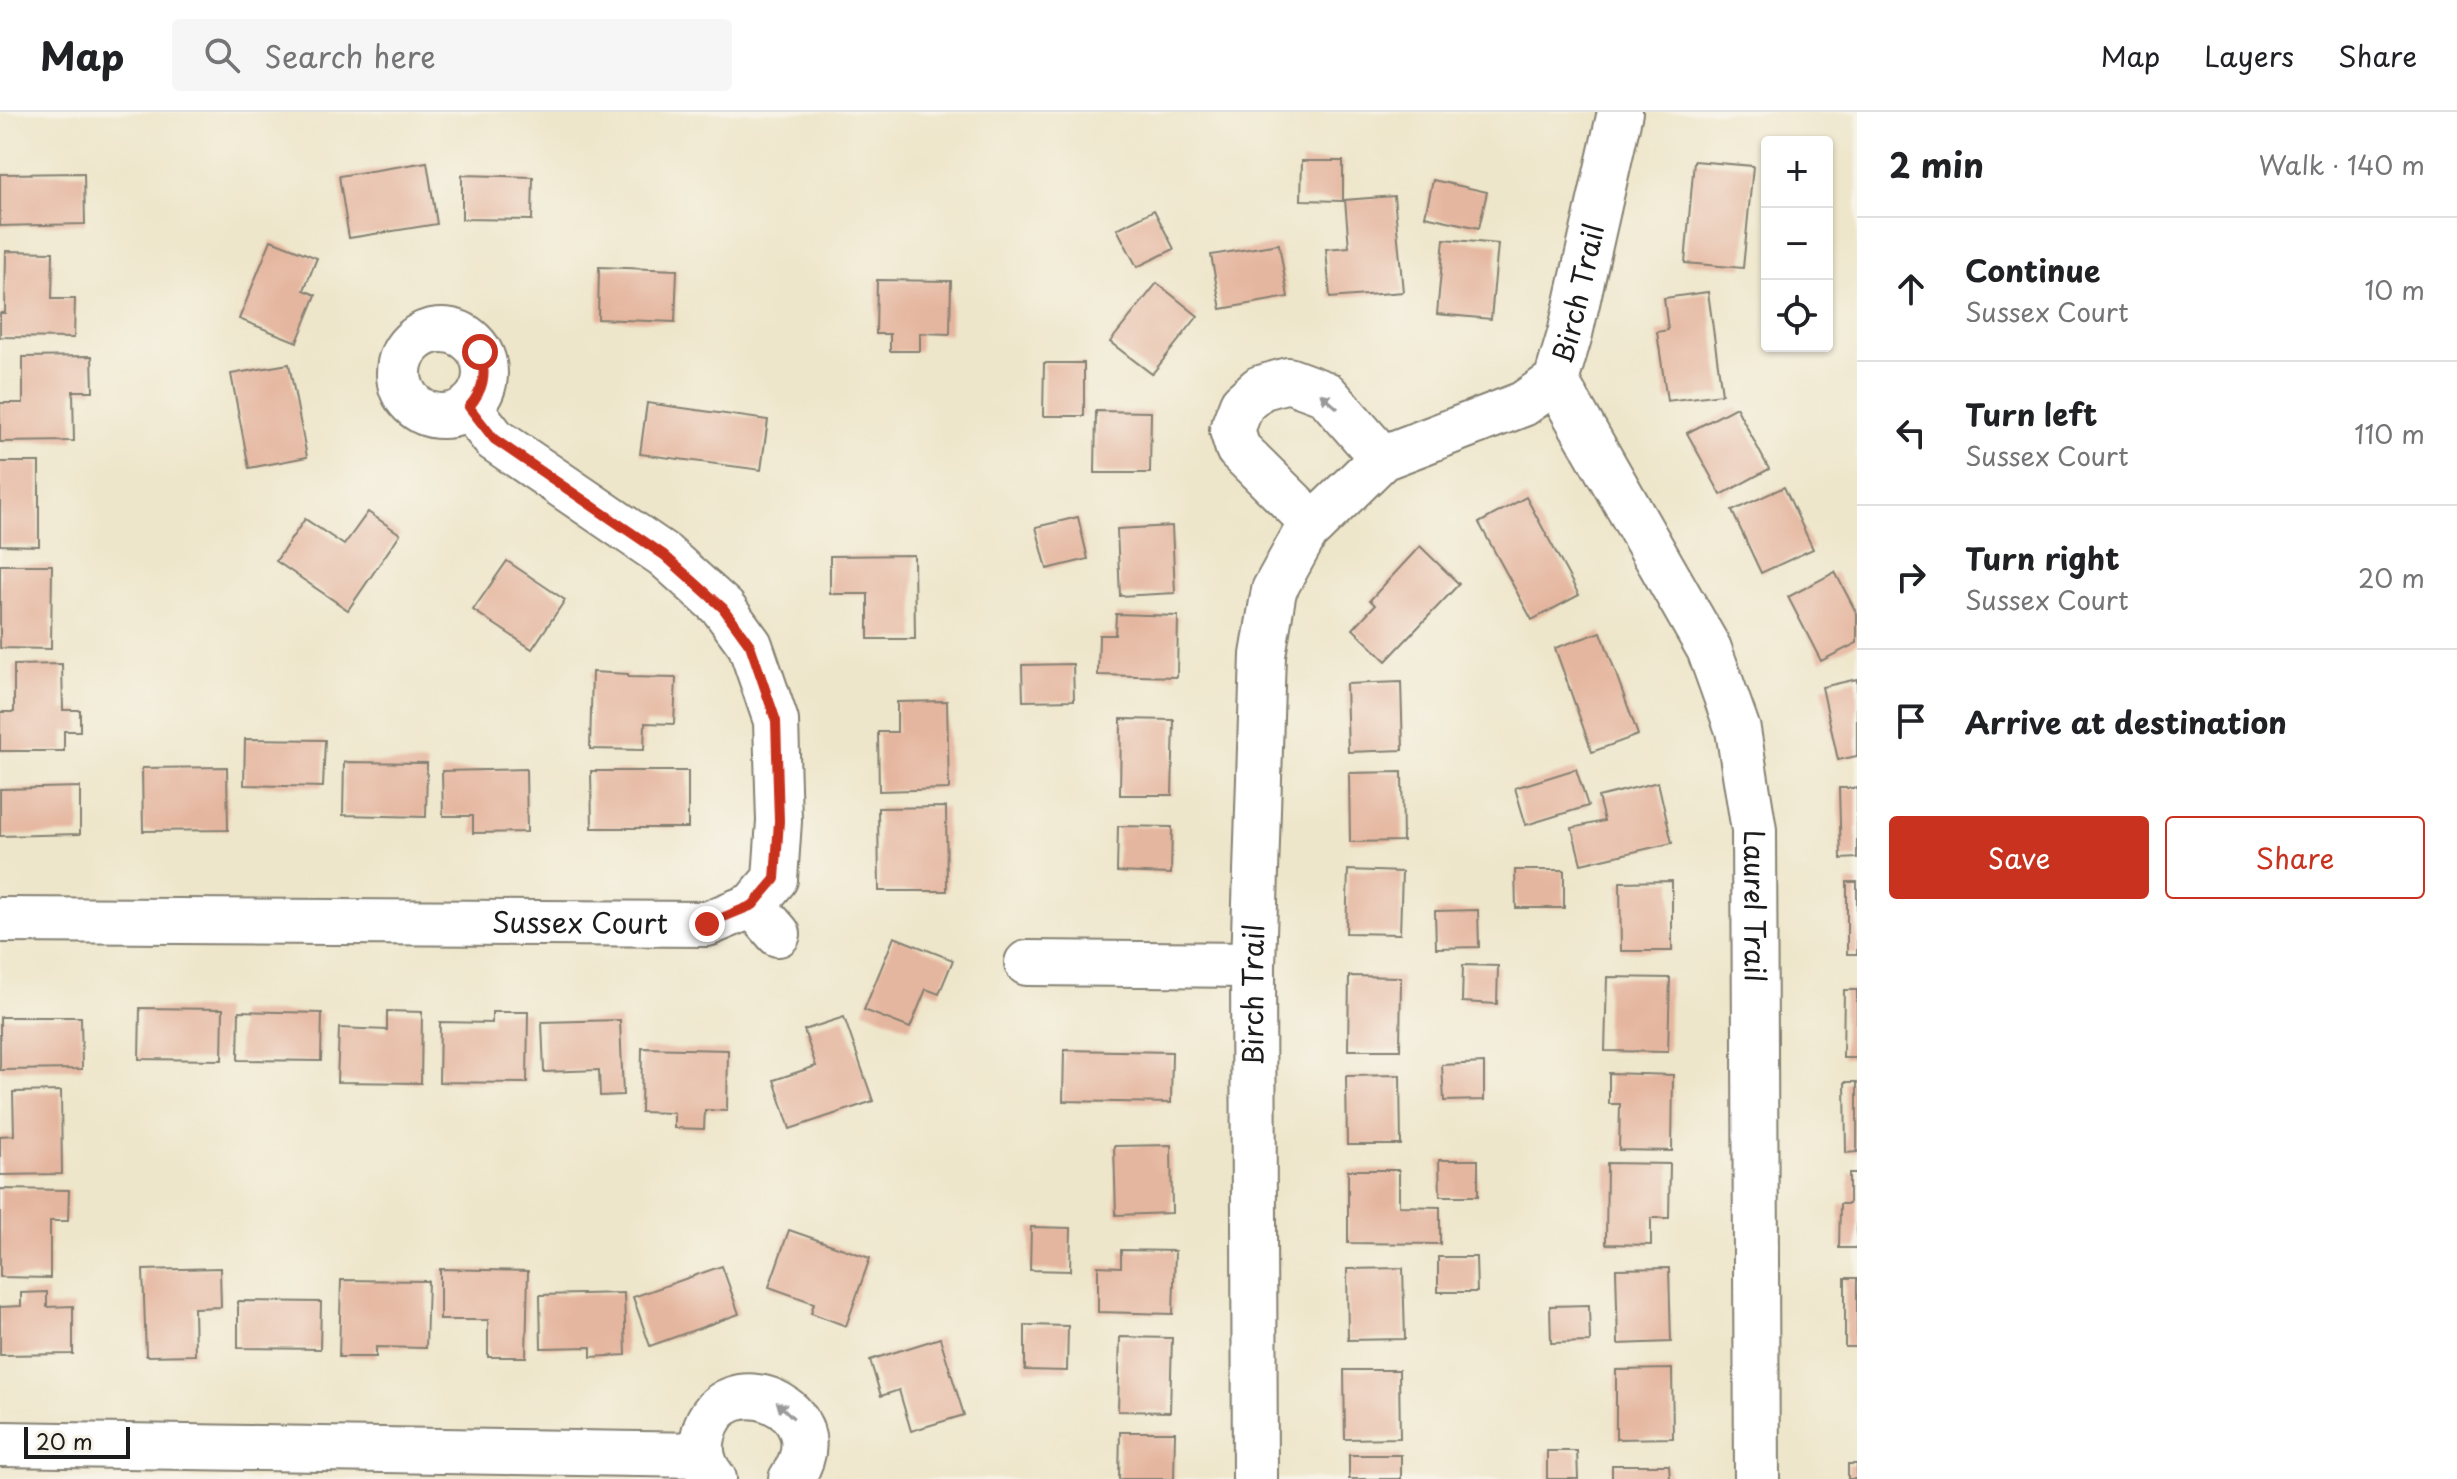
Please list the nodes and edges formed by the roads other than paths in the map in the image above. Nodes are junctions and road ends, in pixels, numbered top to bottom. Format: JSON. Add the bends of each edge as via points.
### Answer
{"nodes":[{"id":1,"x":1620,"y":112,"type":"edge"},
{"id":2,"x":1556,"y":381,"type":"junction"},
{"id":3,"x":469,"y":407,"type":"dead end"},
{"id":4,"x":1382,"y":458,"type":"junction"},
{"id":5,"x":1314,"y":524,"type":"junction"},
{"id":6,"x":0,"y":920,"type":"edge"},
{"id":7,"x":1027,"y":963,"type":"dead end"},
{"id":8,"x":1253,"y":965,"type":"junction"},
{"id":9,"x":0,"y":1444,"type":"edge"},
{"id":10,"x":708,"y":1467,"type":"edge"},
{"id":11,"x":791,"y":1479,"type":"edge"},
{"id":12,"x":1255,"y":1479,"type":"edge"},
{"id":13,"x":1757,"y":1479,"type":"edge"}],
"edges":[{"from":1,"to":2,"type":"street","name":"Birch Trail"},
{"from":2,"to":4,"type":"street","name":"Birch Trail","via":[[1523,404]]},
{"from":2,"to":13,"type":"street","name":"Laurel Trail","via":[[1709,649],[1738,730],[1754,830]]},
{"from":3,"to":6,"type":"street","name":"Sussex Court","via":[[494,439],[664,555],[723,608],[750,645],[776,721],[779,821],[775,879],[765,920]]},
{"from":4,"to":5,"type":"street","name":"Birch Trail"},
{"from":4,"to":5,"type":"street","one_way":true,"via":[[1326,394],[1288,380],[1260,388],[1242,404],[1232,430],[1238,449]]},
{"from":5,"to":8,"type":"street","name":"Birch Trail","via":[[1274,590],[1263,655]]},
{"from":7,"to":8,"type":"street"},
{"from":8,"to":12,"type":"street","name":"Birch Trail"},
{"from":9,"to":10,"type":"street"},
{"from":11,"to":10,"type":"street","one_way":true,"via":[[804,1446],[800,1429],[775,1401],[752,1395],[715,1411],[705,1426],[701,1443]]}]}
